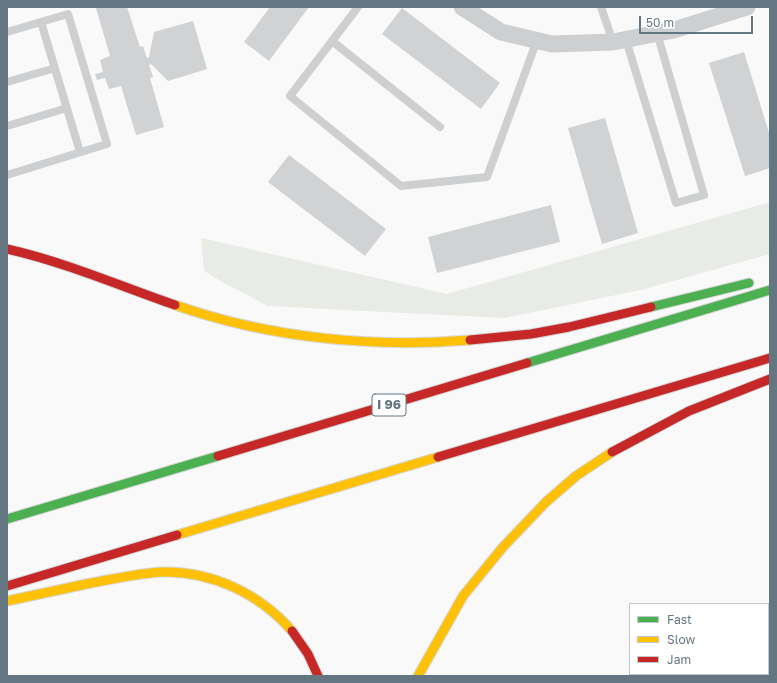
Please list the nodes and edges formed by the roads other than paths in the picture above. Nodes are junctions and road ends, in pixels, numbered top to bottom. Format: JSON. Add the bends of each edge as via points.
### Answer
{"nodes":[{"id":1,"x":358,"y":7,"type":"edge"},
{"id":2,"x":462,"y":7,"type":"edge"},
{"id":3,"x":601,"y":7,"type":"edge"},
{"id":4,"x":747,"y":7,"type":"edge"},
{"id":5,"x":41,"y":22,"type":"junction"},
{"id":6,"x":7,"y":32,"type":"edge"},
{"id":7,"x":657,"y":33,"type":"junction"},
{"id":8,"x":537,"y":40,"type":"junction"},
{"id":9,"x":332,"y":41,"type":"junction"},
{"id":10,"x":620,"y":41,"type":"junction"},
{"id":11,"x":55,"y":68,"type":"junction"},
{"id":12,"x":7,"y":82,"type":"edge"},
{"id":13,"x":67,"y":108,"type":"junction"},
{"id":14,"x":7,"y":126,"type":"edge"},
{"id":15,"x":440,"y":127,"type":"dead end"},
{"id":16,"x":80,"y":152,"type":"junction"},
{"id":17,"x":7,"y":175,"type":"edge"},
{"id":18,"x":7,"y":249,"type":"edge"},
{"id":19,"x":755,"y":282,"type":"dead end"},
{"id":20,"x":770,"y":290,"type":"edge"},
{"id":21,"x":770,"y":358,"type":"edge"},
{"id":22,"x":770,"y":379,"type":"edge"},
{"id":23,"x":7,"y":519,"type":"edge"},
{"id":24,"x":7,"y":586,"type":"edge"},
{"id":25,"x":7,"y":601,"type":"edge"},
{"id":26,"x":318,"y":676,"type":"edge"},
{"id":27,"x":418,"y":676,"type":"edge"}],
"edges":[{"from":1,"to":9,"type":"lane"},
{"from":2,"to":8,"type":"street","via":[[501,32]]},
{"from":3,"to":10,"type":"lane"},
{"from":4,"to":7,"type":"street"},
{"from":5,"to":6,"type":"lane"},
{"from":5,"to":11,"type":"lane"},
{"from":5,"to":16,"type":"lane","via":[[68,14],[107,144]]},
{"from":7,"to":10,"type":"street"},
{"from":7,"to":10,"type":"lane","via":[[704,195],[676,203]]},
{"from":8,"to":9,"type":"lane","via":[[487,177],[401,186],[290,96]]},
{"from":8,"to":10,"type":"street","via":[[552,44]]},
{"from":9,"to":15,"type":"lane"},
{"from":11,"to":12,"type":"lane"},
{"from":11,"to":13,"type":"lane"},
{"from":13,"to":14,"type":"lane"},
{"from":13,"to":16,"type":"lane"},
{"from":16,"to":17,"type":"lane"},
{"from":18,"to":19,"type":"highway","via":[[29,254],[225,321],[351,340],[451,342],[540,333]]},
{"from":20,"to":23,"type":"highway","number":"I 96"},
{"from":21,"to":24,"type":"highway"},
{"from":22,"to":27,"type":"highway","via":[[689,411],[620,447],[576,476],[546,502],[503,547],[463,596]]},
{"from":25,"to":26,"type":"highway","via":[[134,575],[186,573],[206,577],[233,586],[263,603],[295,635],[308,654]]}]}
